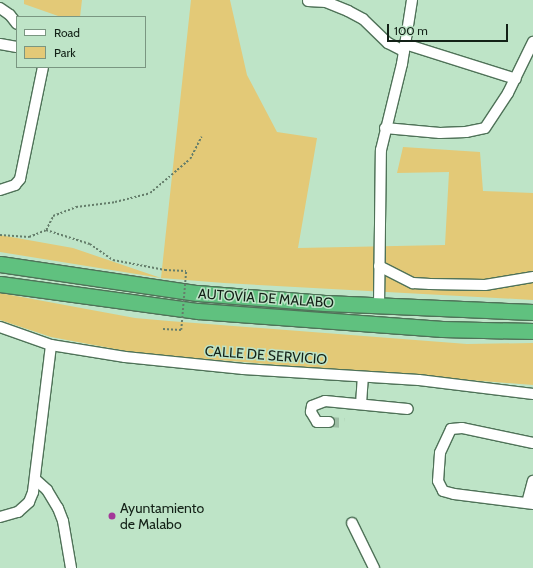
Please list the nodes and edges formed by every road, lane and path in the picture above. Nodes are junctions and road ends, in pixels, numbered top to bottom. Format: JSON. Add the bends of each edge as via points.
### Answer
{"nodes":[{"id":1,"x":412,"y":0,"type":"edge"},
{"id":2,"x":308,"y":1,"type":"dead end"},
{"id":3,"x":0,"y":8,"type":"edge"},
{"id":4,"x":16,"y":23,"type":"edge"},
{"id":5,"x":533,"y":42,"type":"edge"},
{"id":6,"x":0,"y":44,"type":"edge"},
{"id":7,"x":16,"y":47,"type":"edge"},
{"id":8,"x":405,"y":47,"type":"junction"},
{"id":9,"x":43,"y":68,"type":"edge"},
{"id":10,"x":516,"y":79,"type":"junction"},
{"id":11,"x":385,"y":128,"type":"junction"},
{"id":12,"x":202,"y":137,"type":"dead end"},
{"id":13,"x":0,"y":190,"type":"edge"},
{"id":14,"x":46,"y":230,"type":"junction"},
{"id":15,"x":0,"y":236,"type":"edge"},
{"id":16,"x":0,"y":264,"type":"edge"},
{"id":17,"x":379,"y":266,"type":"junction"},
{"id":18,"x":533,"y":277,"type":"edge"},
{"id":19,"x":0,"y":284,"type":"edge"},
{"id":20,"x":379,"y":306,"type":"junction"},
{"id":21,"x":533,"y":312,"type":"edge"},
{"id":22,"x":0,"y":327,"type":"edge"},
{"id":23,"x":163,"y":329,"type":"dead end"},
{"id":24,"x":533,"y":331,"type":"edge"},
{"id":25,"x":51,"y":345,"type":"junction"},
{"id":26,"x":363,"y":376,"type":"junction"},
{"id":27,"x":533,"y":394,"type":"edge"},
{"id":28,"x":361,"y":404,"type":"junction"},
{"id":29,"x":408,"y":408,"type":"dead end"},
{"id":30,"x":329,"y":422,"type":"tunnel mouth"},
{"id":31,"x":533,"y":443,"type":"edge"},
{"id":32,"x":36,"y":480,"type":"junction"},
{"id":33,"x":533,"y":480,"type":"edge"},
{"id":34,"x":530,"y":504,"type":"edge"},
{"id":35,"x":0,"y":517,"type":"edge"},
{"id":36,"x":352,"y":523,"type":"dead end"},
{"id":37,"x":71,"y":568,"type":"edge"},
{"id":38,"x":374,"y":568,"type":"edge"}],
"edges":[{"from":1,"to":8,"type":"street"},
{"from":2,"to":8,"type":"street","via":[[326,2],[348,11],[363,19],[388,43]]},
{"from":3,"to":4,"type":"street"},
{"from":5,"to":10,"type":"street"},
{"from":6,"to":7,"type":"street"},
{"from":8,"to":10,"type":"street"},
{"from":8,"to":11,"type":"street"},
{"from":9,"to":13,"type":"street","via":[[20,179],[15,185]]},
{"from":10,"to":11,"type":"street","via":[[495,117],[485,128],[440,133]]},
{"from":11,"to":17,"type":"street","via":[[379,178]]},
{"from":12,"to":14,"type":"path","via":[[190,159],[150,193],[115,202],[76,207],[53,216]]},
{"from":14,"to":15,"type":"path","via":[[29,237]]},
{"from":14,"to":23,"type":"path","bridge":true,"via":[[90,244],[114,260],[165,270],[186,271],[181,330]]},
{"from":16,"to":20,"type":"highway","name":"AUTOVÍA DE MALABO","via":[[197,293]]},
{"from":17,"to":18,"type":"street","via":[[413,283],[485,285]]},
{"from":17,"to":20,"type":"street"},
{"from":19,"to":24,"type":"highway","name":"AUTOVÍA DE MALABO","via":[[198,312],[434,328]]},
{"from":20,"to":21,"type":"highway","name":"AUTOVÍA DE MALABO"},
{"from":22,"to":25,"type":"street","name":"CALLE DE SERVICIO"},
{"from":25,"to":26,"type":"street","name":"CALLE DE SERVICIO","via":[[125,358]]},
{"from":25,"to":32,"type":"street"},
{"from":26,"to":27,"type":"street","name":"CALLE DE SERVICIO","via":[[478,386]]},
{"from":26,"to":28,"type":"street"},
{"from":28,"to":29,"type":"street"},
{"from":28,"to":30,"type":"street","via":[[325,401],[312,406],[311,412],[317,422]]},
{"from":31,"to":34,"type":"street","via":[[462,428],[451,429],[440,453],[438,481],[443,491]]},
{"from":32,"to":35,"type":"street","via":[[29,502],[18,512]]},
{"from":32,"to":37,"type":"street","via":[[53,498],[60,514]]},
{"from":33,"to":34,"type":"street"},
{"from":36,"to":38,"type":"street"}]}
